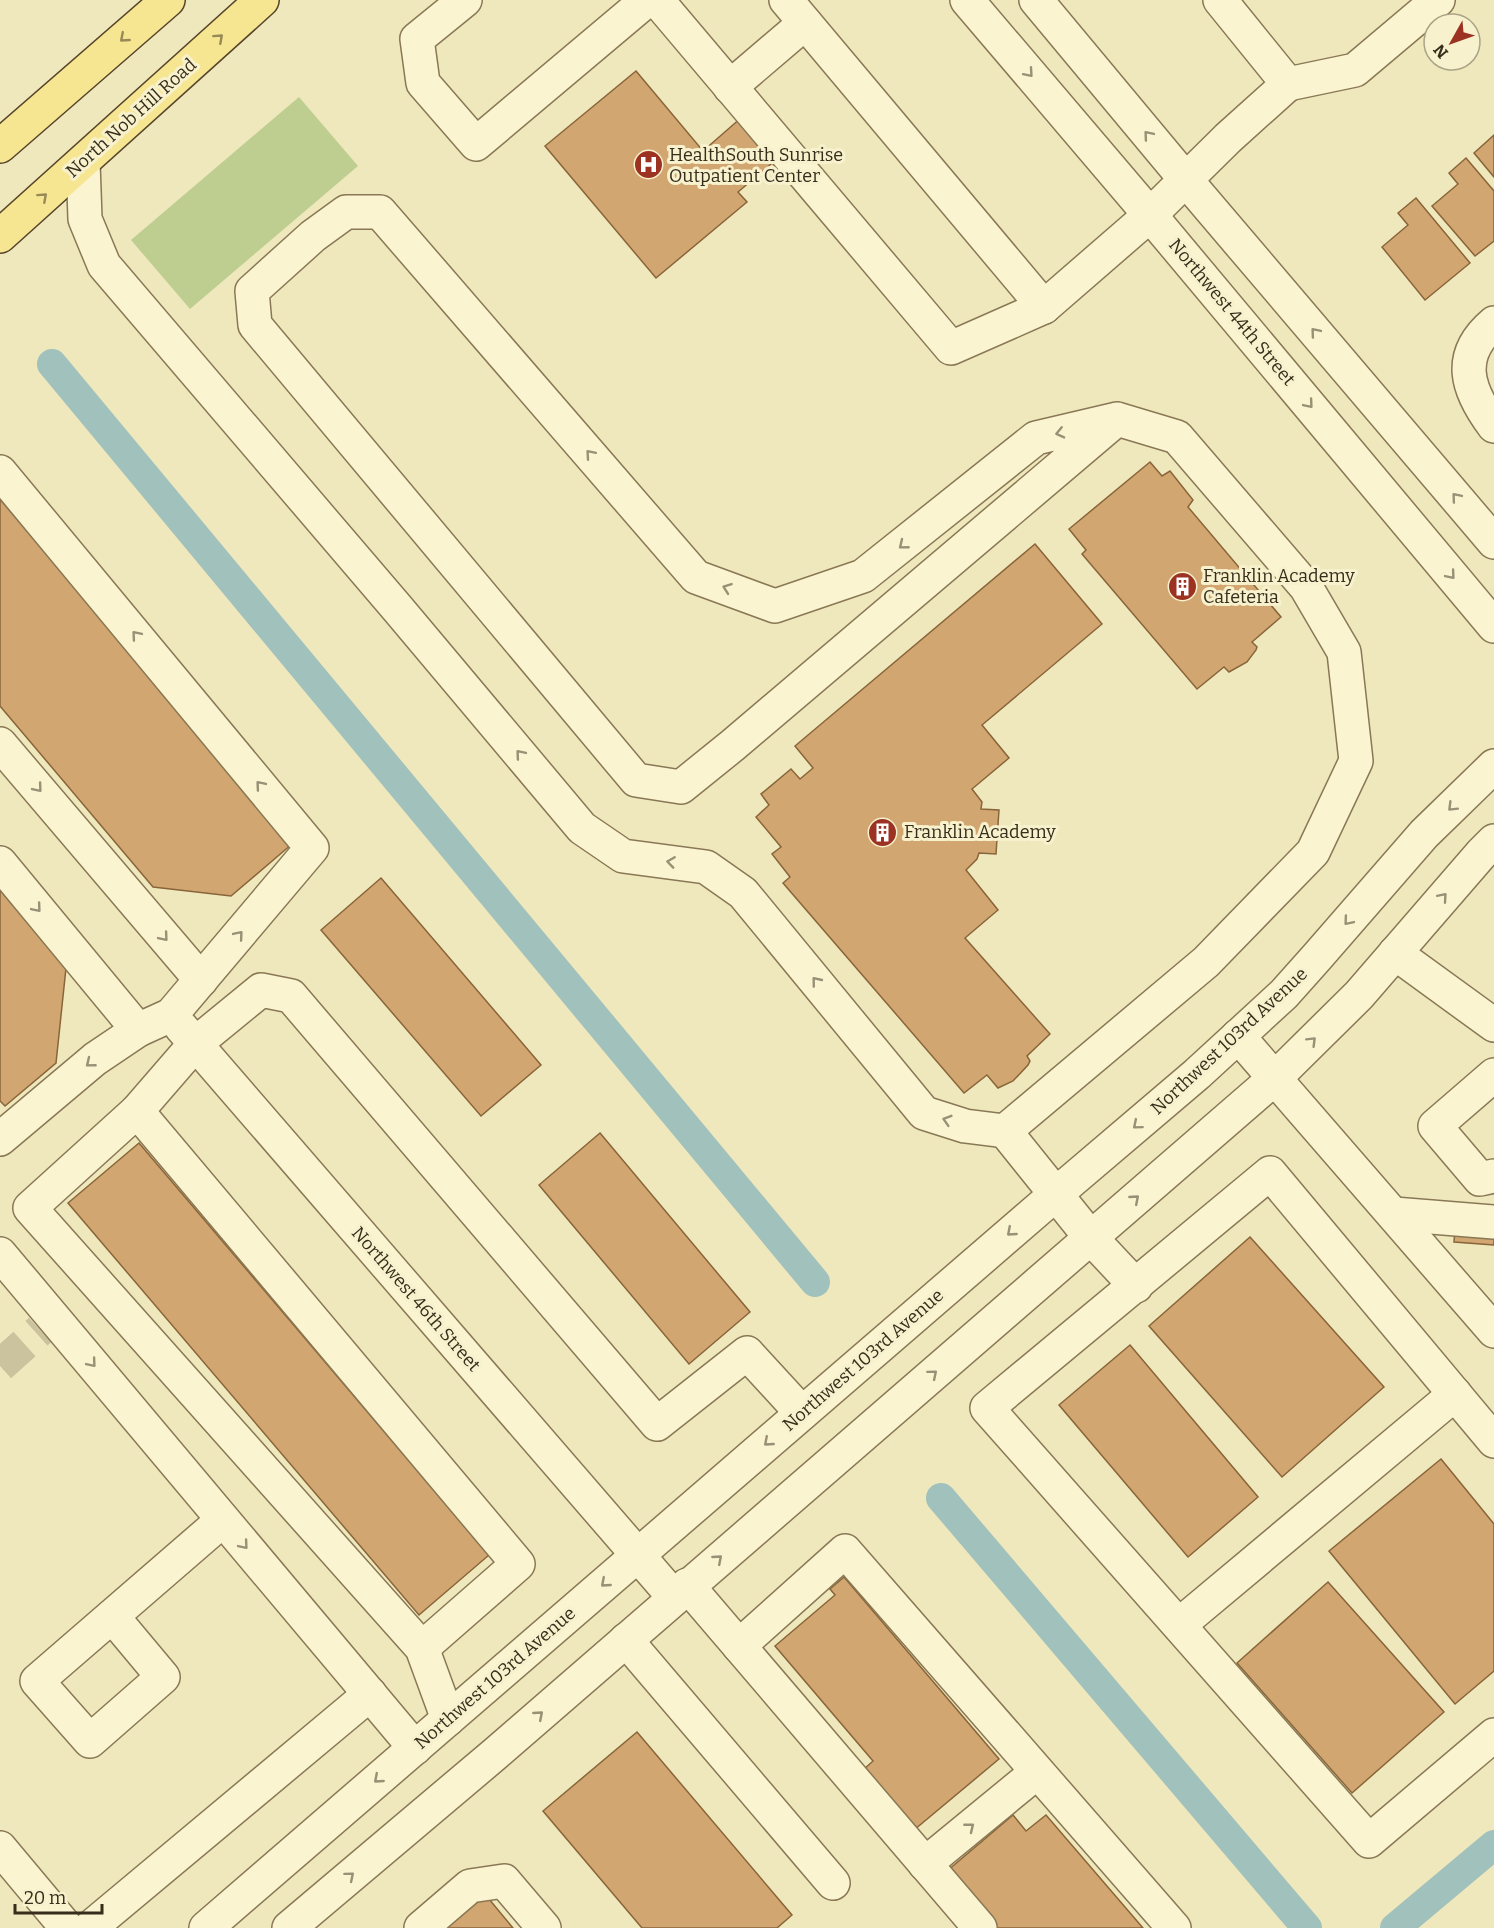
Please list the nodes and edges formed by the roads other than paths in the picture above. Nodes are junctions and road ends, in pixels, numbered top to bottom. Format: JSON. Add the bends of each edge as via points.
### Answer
{"nodes":[{"id":1,"x":168,"y":0,"type":"edge"},
{"id":2,"x":262,"y":0,"type":"edge"},
{"id":3,"x":465,"y":0,"type":"edge"},
{"id":4,"x":647,"y":0,"type":"edge"},
{"id":5,"x":657,"y":0,"type":"edge"},
{"id":6,"x":967,"y":0,"type":"edge"},
{"id":7,"x":1036,"y":0,"type":"edge"},
{"id":8,"x":1220,"y":0,"type":"edge"},
{"id":9,"x":1437,"y":0,"type":"edge"},
{"id":10,"x":796,"y":11,"type":"edge"},
{"id":11,"x":1288,"y":84,"type":"junction"},
{"id":12,"x":730,"y":87,"type":"junction"},
{"id":13,"x":0,"y":146,"type":"edge"},
{"id":14,"x":83,"y":162,"type":"junction"},
{"id":15,"x":1186,"y":180,"type":"junction"},
{"id":16,"x":1150,"y":214,"type":"junction"},
{"id":17,"x":0,"y":237,"type":"edge"},
{"id":18,"x":1044,"y":307,"type":"junction"},
{"id":19,"x":1494,"y":323,"type":"edge"},
{"id":20,"x":1117,"y":419,"type":"junction"},
{"id":21,"x":1494,"y":426,"type":"edge"},
{"id":22,"x":0,"y":472,"type":"edge"},
{"id":23,"x":1494,"y":542,"type":"edge"},
{"id":24,"x":1494,"y":626,"type":"edge"},
{"id":25,"x":0,"y":744,"type":"edge"},
{"id":26,"x":1494,"y":766,"type":"edge"},
{"id":27,"x":1494,"y":841,"type":"edge"},
{"id":28,"x":0,"y":863,"type":"edge"},
{"id":29,"x":1395,"y":952,"type":"junction"},
{"id":30,"x":201,"y":980,"type":"junction"},
{"id":31,"x":164,"y":1008,"type":"junction"},
{"id":32,"x":1494,"y":1025,"type":"edge"},
{"id":33,"x":138,"y":1030,"type":"junction"},
{"id":34,"x":1238,"y":1036,"type":"junction"},
{"id":35,"x":195,"y":1044,"type":"junction"},
{"id":36,"x":1494,"y":1075,"type":"edge"},
{"id":37,"x":1275,"y":1078,"type":"junction"},
{"id":38,"x":137,"y":1111,"type":"junction"},
{"id":39,"x":1005,"y":1131,"type":"junction"},
{"id":40,"x":0,"y":1139,"type":"edge"},
{"id":41,"x":1494,"y":1176,"type":"edge"},
{"id":42,"x":1056,"y":1194,"type":"junction"},
{"id":43,"x":1394,"y":1214,"type":"junction"},
{"id":44,"x":1494,"y":1222,"type":"edge"},
{"id":45,"x":1091,"y":1238,"type":"junction"},
{"id":46,"x":0,"y":1254,"type":"edge"},
{"id":47,"x":1136,"y":1286,"type":"junction"},
{"id":48,"x":1494,"y":1331,"type":"edge"},
{"id":49,"x":1455,"y":1394,"type":"junction"},
{"id":50,"x":802,"y":1413,"type":"junction"},
{"id":51,"x":1494,"y":1441,"type":"edge"},
{"id":52,"x":224,"y":1520,"type":"junction"},
{"id":53,"x":638,"y":1555,"type":"junction"},
{"id":54,"x":680,"y":1591,"type":"junction"},
{"id":55,"x":112,"y":1616,"type":"dead end"},
{"id":56,"x":1179,"y":1625,"type":"junction"},
{"id":57,"x":626,"y":1640,"type":"junction"},
{"id":58,"x":739,"y":1646,"type":"junction"},
{"id":59,"x":422,"y":1648,"type":"junction"},
{"id":60,"x":370,"y":1694,"type":"junction"},
{"id":61,"x":448,"y":1719,"type":"junction"},
{"id":62,"x":1494,"y":1735,"type":"edge"},
{"id":63,"x":415,"y":1748,"type":"junction"},
{"id":64,"x":1037,"y":1772,"type":"junction"},
{"id":65,"x":0,"y":1848,"type":"edge"},
{"id":66,"x":925,"y":1864,"type":"junction"},
{"id":67,"x":833,"y":1882,"type":"dead end"},
{"id":68,"x":309,"y":1922,"type":"edge"},
{"id":69,"x":67,"y":1928,"type":"edge"},
{"id":70,"x":90,"y":1928,"type":"edge"},
{"id":71,"x":206,"y":1928,"type":"edge"},
{"id":72,"x":421,"y":1928,"type":"edge"},
{"id":73,"x":544,"y":1928,"type":"edge"},
{"id":74,"x":980,"y":1928,"type":"edge"},
{"id":75,"x":1174,"y":1928,"type":"edge"}],
"edges":[{"from":1,"to":13,"type":"main road","one_way":true},
{"from":14,"to":2,"type":"main road","name":"North Nob Hill Road","one_way":true},
{"from":3,"to":4,"type":"street","via":[[417,39],[423,84],[476,144]]},
{"from":5,"to":12,"type":"street"},
{"from":6,"to":16,"type":"street","name":"Northwest 44th Street","one_way":true},
{"from":15,"to":7,"type":"street","one_way":true},
{"from":8,"to":11,"type":"street"},
{"from":9,"to":11,"type":"street","via":[[1355,70]]},
{"from":10,"to":12,"type":"street"},
{"from":10,"to":18,"type":"street"},
{"from":11,"to":15,"type":"street"},
{"from":12,"to":18,"type":"street","via":[[951,348]]},
{"from":17,"to":14,"type":"main road","name":"North Nob Hill Road","one_way":true},
{"from":39,"to":14,"type":"street","one_way":true,"via":[[965,1126],[924,1113],[743,893],[706,867],[622,856],[582,828],[104,265],[85,219]]},
{"from":15,"to":16,"type":"street"},
{"from":23,"to":15,"type":"street","one_way":true},
{"from":16,"to":18,"type":"street"},
{"from":16,"to":24,"type":"street","name":"Northwest 44th Street","one_way":true},
{"from":19,"to":21,"type":"street","via":[[1471,352],[1468,371],[1472,391]]},
{"from":20,"to":20,"type":"street","one_way":true,"via":[[1036,438],[863,576],[775,606],[696,577],[380,212],[346,212],[252,291],[255,325],[636,780],[681,787]]},
{"from":20,"to":39,"type":"street","via":[[1177,437],[1306,587],[1344,652],[1356,761],[1313,852],[1206,962]]},
{"from":30,"to":22,"type":"street","one_way":true,"via":[[312,848]]},
{"from":25,"to":30,"type":"street","one_way":true},
{"from":26,"to":34,"type":"street","name":"Northwest 103rd Avenue","one_way":true,"via":[[1424,834],[1284,994]]},
{"from":29,"to":27,"type":"street","one_way":true},
{"from":28,"to":33,"type":"street","one_way":true},
{"from":29,"to":32,"type":"street"},
{"from":37,"to":29,"type":"street","one_way":true,"via":[[1359,995]]},
{"from":30,"to":31,"type":"street"},
{"from":31,"to":33,"type":"street"},
{"from":31,"to":35,"type":"street","name":"Northwest 46th Street"},
{"from":33,"to":40,"type":"street","one_way":true,"via":[[95,1059]]},
{"from":34,"to":37,"type":"street"},
{"from":34,"to":42,"type":"street","name":"Northwest 103rd Avenue","one_way":true},
{"from":35,"to":38,"type":"street"},
{"from":35,"to":50,"type":"street","via":[[261,990],[291,996],[657,1424],[747,1353]]},
{"from":35,"to":53,"type":"street","name":"Northwest 46th Street"},
{"from":36,"to":41,"type":"street","via":[[1435,1126],[1480,1179]]},
{"from":37,"to":43,"type":"street"},
{"from":45,"to":37,"type":"street","one_way":true},
{"from":38,"to":59,"type":"street","via":[[518,1564]]},
{"from":38,"to":59,"type":"street","via":[[30,1208]]},
{"from":39,"to":42,"type":"street"},
{"from":42,"to":45,"type":"street"},
{"from":42,"to":50,"type":"street","name":"Northwest 103rd Avenue","one_way":true},
{"from":43,"to":44,"type":"street"},
{"from":43,"to":48,"type":"street"},
{"from":45,"to":47,"type":"street"},
{"from":54,"to":45,"type":"street","one_way":true},
{"from":46,"to":52,"type":"street","one_way":true,"via":[[47,1324]]},
{"from":47,"to":49,"type":"street","via":[[1270,1173]]},
{"from":47,"to":56,"type":"street","via":[[987,1408]]},
{"from":49,"to":51,"type":"street"},
{"from":49,"to":56,"type":"street"},
{"from":50,"to":53,"type":"street","name":"Northwest 103rd Avenue","one_way":true},
{"from":52,"to":55,"type":"street"},
{"from":52,"to":60,"type":"street","one_way":true},
{"from":53,"to":54,"type":"street","name":"Northwest 46th Street"},
{"from":53,"to":61,"type":"street","name":"Northwest 103rd Avenue","one_way":true},
{"from":54,"to":57,"type":"street"},
{"from":54,"to":58,"type":"street","name":"Northwest 46th Street"},
{"from":56,"to":62,"type":"street","via":[[1369,1841]]},
{"from":57,"to":67,"type":"street"},
{"from":68,"to":57,"type":"street","one_way":true},
{"from":58,"to":64,"type":"street","via":[[845,1551]]},
{"from":58,"to":66,"type":"street","name":"Northwest 46th Street"},
{"from":59,"to":61,"type":"street"},
{"from":60,"to":63,"type":"street"},
{"from":60,"to":70,"type":"street"},
{"from":61,"to":63,"type":"street","name":"Northwest 103rd Avenue"},
{"from":63,"to":71,"type":"street","name":"Northwest 103rd Avenue","one_way":true},
{"from":66,"to":64,"type":"street","one_way":true},
{"from":64,"to":75,"type":"street"},
{"from":65,"to":69,"type":"street"},
{"from":66,"to":74,"type":"street","name":"Northwest 46th Street"},
{"from":72,"to":73,"type":"street","via":[[470,1886],[504,1881]]}]}
